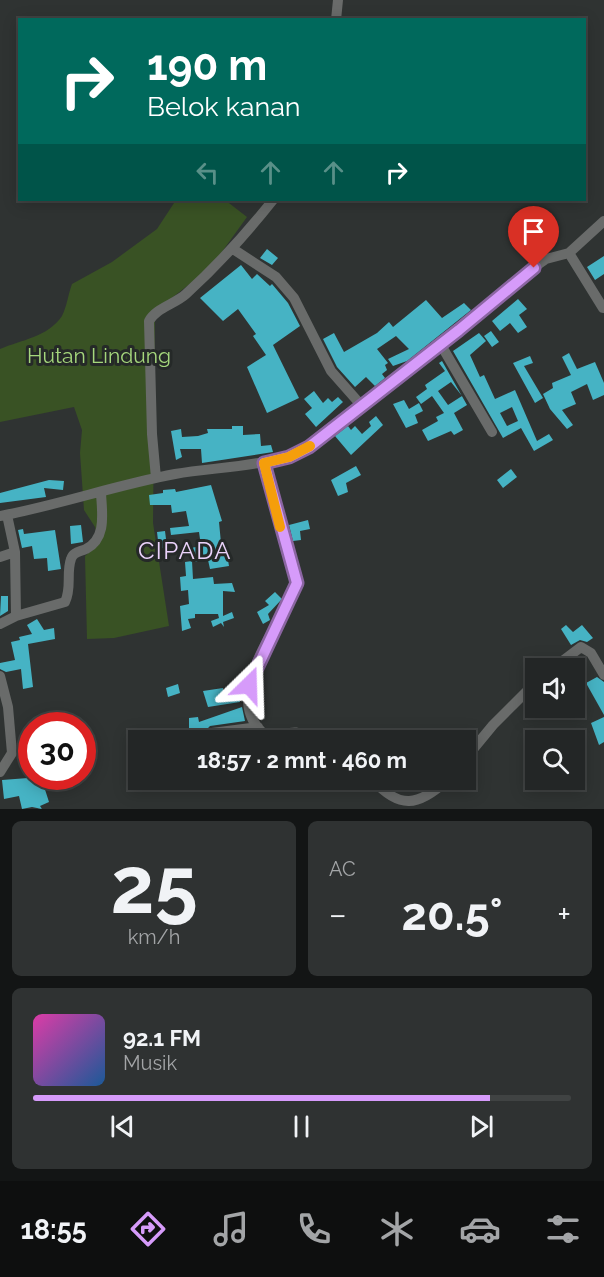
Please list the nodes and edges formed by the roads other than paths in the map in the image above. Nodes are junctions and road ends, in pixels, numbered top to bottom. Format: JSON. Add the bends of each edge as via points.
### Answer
{"nodes":[{"id":1,"x":338,"y":0,"type":"edge"},
{"id":2,"x":336,"y":18,"type":"edge"},
{"id":3,"x":272,"y":201,"type":"edge"},
{"id":4,"x":604,"y":221,"type":"edge"},
{"id":5,"x":233,"y":249,"type":"junction"},
{"id":6,"x":569,"y":253,"type":"junction"},
{"id":7,"x":603,"y":308,"type":"edge"},
{"id":8,"x":441,"y":345,"type":"junction"},
{"id":9,"x":361,"y":405,"type":"junction"},
{"id":10,"x":492,"y":432,"type":"dead end"},
{"id":11,"x":264,"y":463,"type":"junction"},
{"id":12,"x":156,"y":478,"type":"junction"},
{"id":13,"x":101,"y":493,"type":"junction"},
{"id":14,"x":3,"y":515,"type":"edge"},
{"id":15,"x":15,"y":552,"type":"junction"},
{"id":16,"x":0,"y":557,"type":"edge"},
{"id":17,"x":16,"y":616,"type":"junction"},
{"id":18,"x":0,"y":624,"type":"edge"},
{"id":19,"x":566,"y":658,"type":"edge"},
{"id":20,"x":604,"y":675,"type":"edge"},
{"id":21,"x":0,"y":676,"type":"edge"},
{"id":22,"x":525,"y":693,"type":"edge"},
{"id":23,"x":258,"y":727,"type":"junction"},
{"id":24,"x":230,"y":730,"type":"edge"},
{"id":25,"x":262,"y":730,"type":"edge"},
{"id":26,"x":476,"y":746,"type":"edge"},
{"id":27,"x":0,"y":771,"type":"edge"},
{"id":28,"x":381,"y":790,"type":"edge"},
{"id":29,"x":436,"y":790,"type":"edge"}],
"edges":[{"from":1,"to":2,"type":"street"},
{"from":3,"to":5,"type":"street"},
{"from":4,"to":6,"type":"street"},
{"from":5,"to":9,"type":"street","via":[[285,286],[331,371]]},
{"from":5,"to":12,"type":"street","via":[[184,296],[149,321]]},
{"from":6,"to":7,"type":"street"},
{"from":6,"to":8,"type":"street","via":[[546,259],[530,270]]},
{"from":8,"to":9,"type":"street"},
{"from":8,"to":10,"type":"street"},
{"from":9,"to":11,"type":"street","via":[[309,447]]},
{"from":11,"to":12,"type":"street"},
{"from":11,"to":23,"type":"street","via":[[297,583],[249,685],[249,707]]},
{"from":12,"to":13,"type":"street"},
{"from":13,"to":14,"type":"street"},
{"from":13,"to":17,"type":"street","via":[[101,532],[96,542],[75,552],[70,560],[70,592],[66,601]]},
{"from":14,"to":15,"type":"street"},
{"from":15,"to":16,"type":"street"},
{"from":15,"to":17,"type":"street"},
{"from":17,"to":18,"type":"street"},
{"from":19,"to":20,"type":"street","via":[[581,647],[591,653]]},
{"from":21,"to":27,"type":"street","via":[[12,744],[12,753]]},
{"from":22,"to":26,"type":"street"},
{"from":23,"to":24,"type":"street"},
{"from":23,"to":25,"type":"street"},
{"from":28,"to":29,"type":"street","via":[[391,803],[410,808]]}]}
